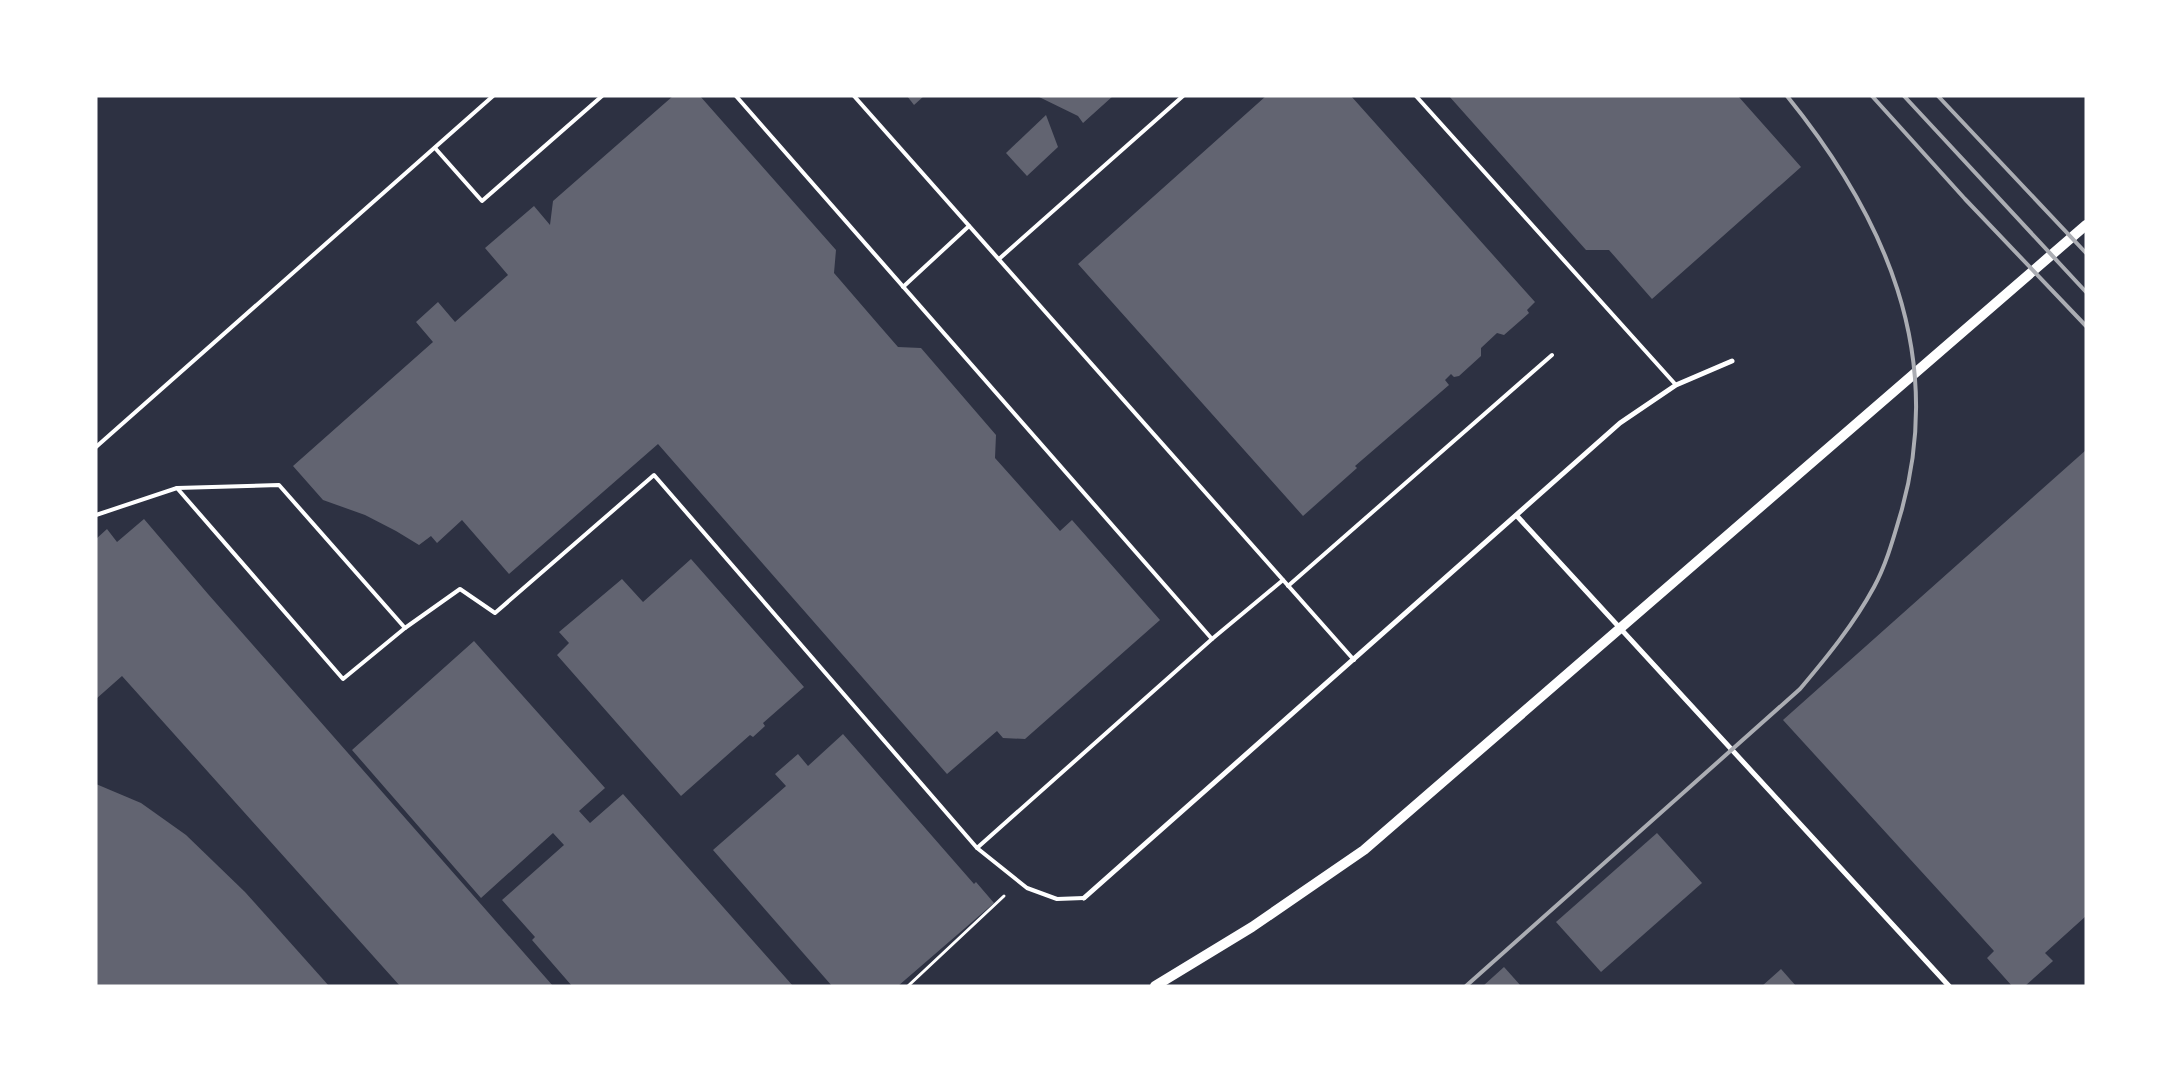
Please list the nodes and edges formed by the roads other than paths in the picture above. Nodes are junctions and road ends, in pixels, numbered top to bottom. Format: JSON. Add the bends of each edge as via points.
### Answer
{"nodes":[{"id":1,"x":493,"y":96,"type":"edge"},
{"id":2,"x":602,"y":96,"type":"edge"},
{"id":3,"x":736,"y":96,"type":"edge"},
{"id":4,"x":854,"y":96,"type":"edge"},
{"id":5,"x":1184,"y":96,"type":"edge"},
{"id":6,"x":1416,"y":96,"type":"edge"},
{"id":7,"x":435,"y":148,"type":"junction"},
{"id":8,"x":2086,"y":225,"type":"edge"},
{"id":9,"x":969,"y":226,"type":"junction"},
{"id":10,"x":999,"y":259,"type":"junction"},
{"id":11,"x":903,"y":287,"type":"junction"},
{"id":12,"x":1552,"y":355,"type":"dead end"},
{"id":13,"x":1732,"y":361,"type":"dead end"},
{"id":14,"x":1676,"y":385,"type":"junction"},
{"id":15,"x":96,"y":447,"type":"edge"},
{"id":16,"x":177,"y":488,"type":"junction"},
{"id":17,"x":96,"y":515,"type":"edge"},
{"id":18,"x":1517,"y":516,"type":"junction"},
{"id":19,"x":1283,"y":580,"type":"junction"},
{"id":20,"x":1288,"y":586,"type":"junction"},
{"id":21,"x":405,"y":628,"type":"junction"},
{"id":22,"x":1212,"y":639,"type":"junction"},
{"id":23,"x":1354,"y":660,"type":"junction"},
{"id":24,"x":977,"y":848,"type":"junction"},
{"id":25,"x":1084,"y":898,"type":"joint"},
{"id":26,"x":1155,"y":986,"type":"edge"},
{"id":27,"x":1949,"y":986,"type":"edge"}],
"edges":[{"from":1,"to":7,"type":"lane"},
{"from":2,"to":7,"type":"lane","via":[[482,202]]},
{"from":3,"to":11,"type":"lane"},
{"from":4,"to":9,"type":"lane"},
{"from":5,"to":10,"type":"lane"},
{"from":6,"to":14,"type":"lane"},
{"from":7,"to":15,"type":"lane"},
{"from":8,"to":26,"type":"main road","via":[[1342,867]]},
{"from":9,"to":10,"type":"lane"},
{"from":9,"to":11,"type":"lane"},
{"from":10,"to":19,"type":"lane"},
{"from":11,"to":22,"type":"lane"},
{"from":12,"to":20,"type":"lane"},
{"from":13,"to":14,"type":"street"},
{"from":14,"to":18,"type":"street","via":[[1620,423]]},
{"from":16,"to":17,"type":"lane"},
{"from":16,"to":21,"type":"lane","via":[[279,485]]},
{"from":16,"to":21,"type":"lane","via":[[342,679]]},
{"from":18,"to":23,"type":"street"},
{"from":18,"to":27,"type":"street"},
{"from":19,"to":20,"type":"lane"},
{"from":19,"to":22,"type":"lane"},
{"from":20,"to":23,"type":"lane"},
{"from":21,"to":24,"type":"lane","via":[[460,589],[495,613],[654,475]]},
{"from":22,"to":24,"type":"lane"},
{"from":23,"to":25,"type":"street"},
{"from":24,"to":25,"type":"lane","via":[[1027,888],[1057,899]]}]}
